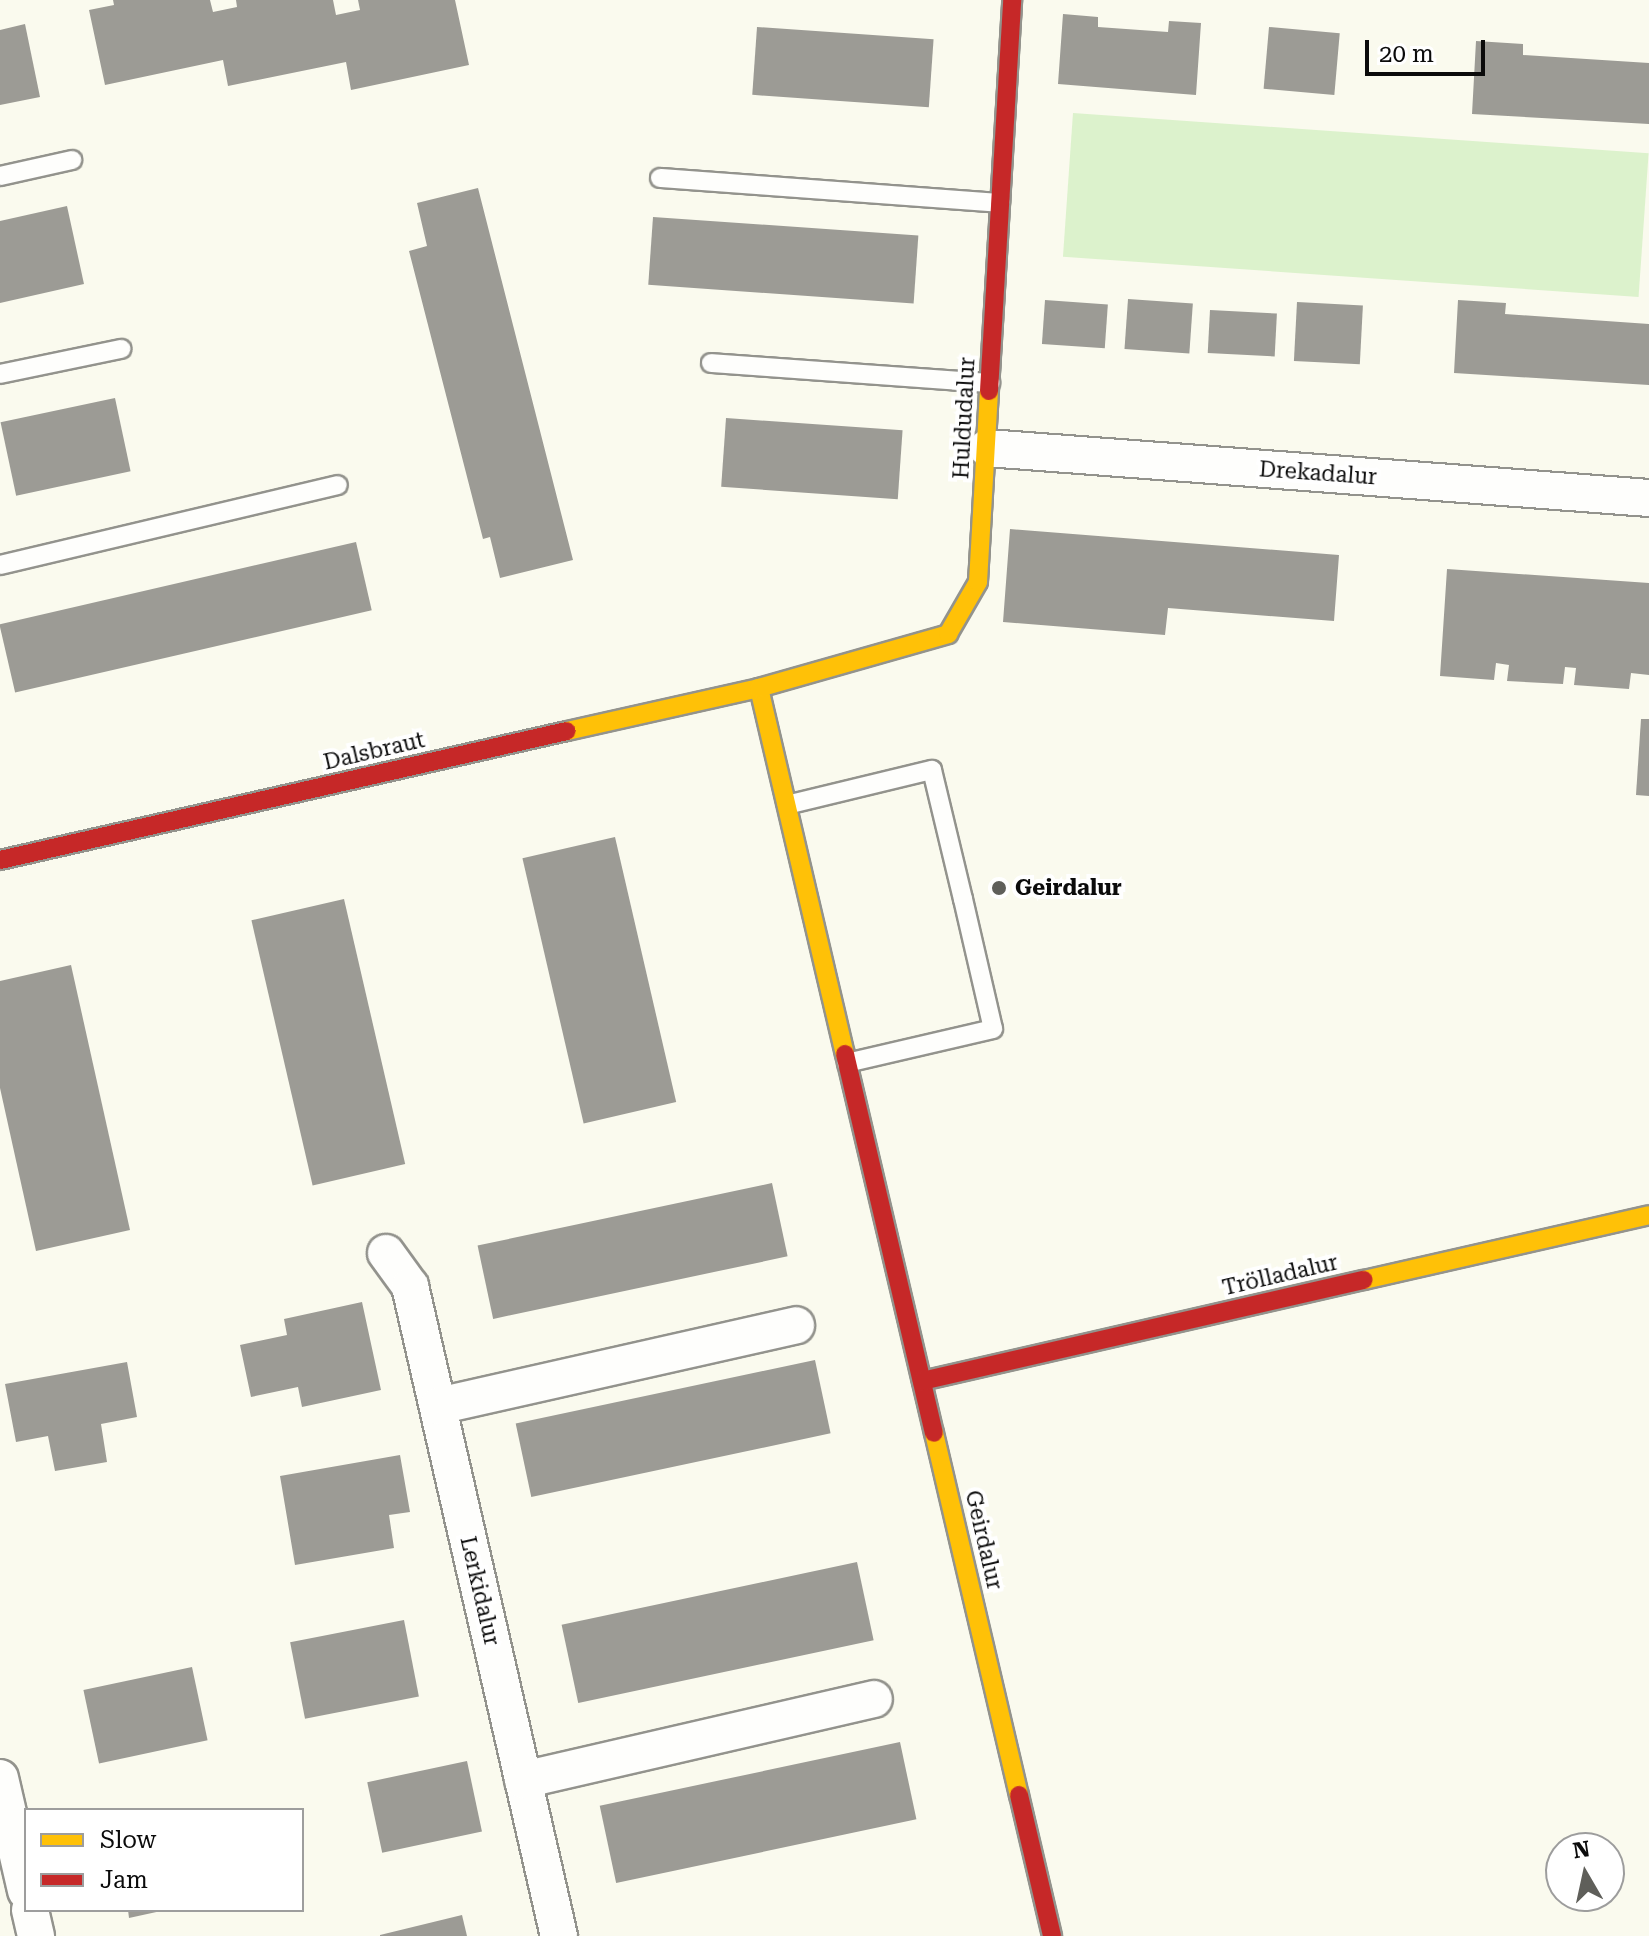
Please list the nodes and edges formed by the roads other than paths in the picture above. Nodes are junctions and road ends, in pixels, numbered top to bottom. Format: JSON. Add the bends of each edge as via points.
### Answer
{"nodes":[{"id":1,"x":1012,"y":0,"type":"edge"},
{"id":2,"x":72,"y":160,"type":"dead end"},
{"id":3,"x":0,"y":176,"type":"edge"},
{"id":4,"x":660,"y":178,"type":"dead end"},
{"id":5,"x":1000,"y":203,"type":"junction"},
{"id":6,"x":121,"y":349,"type":"dead end"},
{"id":7,"x":711,"y":363,"type":"dead end"},
{"id":8,"x":0,"y":374,"type":"edge"},
{"id":9,"x":990,"y":383,"type":"junction"},
{"id":10,"x":987,"y":448,"type":"junction"},
{"id":11,"x":338,"y":485,"type":"dead end"},
{"id":12,"x":1649,"y":498,"type":"edge"},
{"id":13,"x":0,"y":565,"type":"edge"},
{"id":14,"x":759,"y":688,"type":"junction"},
{"id":15,"x":787,"y":805,"type":"junction"},
{"id":16,"x":0,"y":860,"type":"edge"},
{"id":17,"x":847,"y":1063,"type":"junction"},
{"id":18,"x":1649,"y":1215,"type":"edge"},
{"id":19,"x":386,"y":1253,"type":"dead end"},
{"id":20,"x":796,"y":1325,"type":"dead end"},
{"id":21,"x":922,"y":1381,"type":"junction"},
{"id":22,"x":438,"y":1406,"type":"junction"},
{"id":23,"x":874,"y":1699,"type":"dead end"},
{"id":24,"x":0,"y":1778,"type":"edge"},
{"id":25,"x":523,"y":1780,"type":"junction"},
{"id":26,"x":24,"y":1882,"type":"edge"},
{"id":27,"x":30,"y":1912,"type":"edge"},
{"id":28,"x":36,"y":1936,"type":"edge"},
{"id":29,"x":559,"y":1936,"type":"edge"},
{"id":30,"x":1052,"y":1936,"type":"edge"}],
"edges":[{"from":1,"to":5,"type":"street","name":"Huldudalur"},
{"from":2,"to":3,"type":"lane"},
{"from":4,"to":5,"type":"lane"},
{"from":5,"to":9,"type":"street","name":"Huldudalur"},
{"from":6,"to":8,"type":"lane"},
{"from":7,"to":9,"type":"lane"},
{"from":9,"to":10,"type":"street","name":"Huldudalur"},
{"from":10,"to":12,"type":"street","name":"Drekadalur"},
{"from":10,"to":14,"type":"street","name":"Huldudalur","via":[[978,582],[948,634]]},
{"from":11,"to":13,"type":"lane"},
{"from":14,"to":15,"type":"street","name":"Geirdalur"},
{"from":14,"to":16,"type":"street","name":"Dalsbraut"},
{"from":15,"to":17,"type":"street","name":"Geirdalur"},
{"from":15,"to":17,"type":"lane","via":[[932,770],[993,1029]]},
{"from":17,"to":21,"type":"street","name":"Geirdalur"},
{"from":18,"to":21,"type":"street","name":"Trölladalur"},
{"from":19,"to":22,"type":"street","name":"Lerkidalur","via":[[410,1286]]},
{"from":20,"to":22,"type":"street"},
{"from":21,"to":30,"type":"street","name":"Geirdalur"},
{"from":22,"to":25,"type":"street","name":"Lerkidalur"},
{"from":23,"to":25,"type":"street"},
{"from":24,"to":26,"type":"street"},
{"from":25,"to":29,"type":"street","name":"Lerkidalur"},
{"from":27,"to":28,"type":"street"}]}
